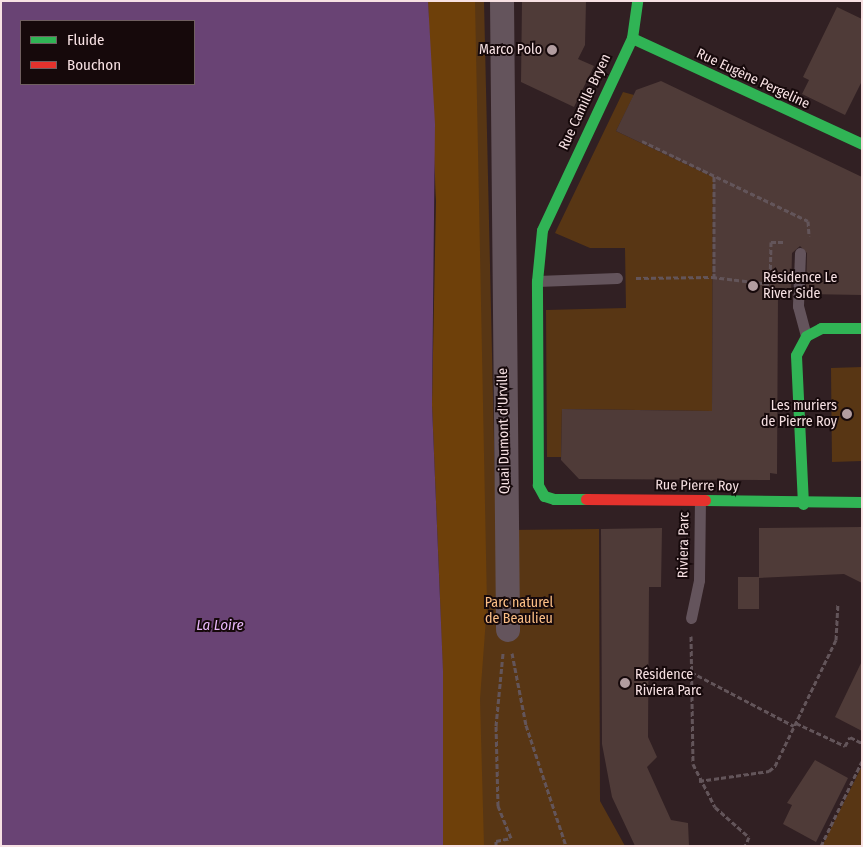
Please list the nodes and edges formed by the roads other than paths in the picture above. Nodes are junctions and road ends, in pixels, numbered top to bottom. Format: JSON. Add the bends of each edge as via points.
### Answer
{"nodes":[{"id":1,"x":502,"y":1,"type":"edge"},
{"id":2,"x":636,"y":1,"type":"edge"},
{"id":3,"x":632,"y":38,"type":"junction"},
{"id":4,"x":862,"y":144,"type":"edge"},
{"id":5,"x":800,"y":253,"type":"dead end"},
{"id":6,"x":618,"y":278,"type":"road end"},
{"id":7,"x":537,"y":281,"type":"junction"},
{"id":8,"x":862,"y":328,"type":"edge"},
{"id":9,"x":806,"y":336,"type":"junction"},
{"id":10,"x":700,"y":501,"type":"junction"},
{"id":11,"x":862,"y":502,"type":"edge"},
{"id":12,"x":803,"y":504,"type":"junction"},
{"id":13,"x":691,"y":618,"type":"road end"},
{"id":14,"x":508,"y":630,"type":"road end"}],
"edges":[{"from":1,"to":14,"type":"street","name":"Quai Dumont d'Urville"},
{"from":2,"to":3,"type":"street","name":"Rue Camille Bryen"},
{"from":3,"to":4,"type":"street","name":"Rue Eugène Pergeline"},
{"from":3,"to":7,"type":"street","name":"Rue Camille Bryen","via":[[542,230]]},
{"from":5,"to":9,"type":"lane","via":[[798,306]]},
{"from":6,"to":7,"type":"lane"},
{"from":7,"to":10,"type":"street","name":"Rue Pierre Roy","via":[[538,485],[544,496],[554,499]]},
{"from":8,"to":9,"type":"street","via":[[821,328]]},
{"from":9,"to":12,"type":"street","via":[[796,355]]},
{"from":10,"to":12,"type":"street","name":"Rue Pierre Roy"},
{"from":10,"to":13,"type":"lane","name":"Riviera Parc","via":[[699,580]]},
{"from":11,"to":12,"type":"street","name":"Rue Pierre Roy"}]}
